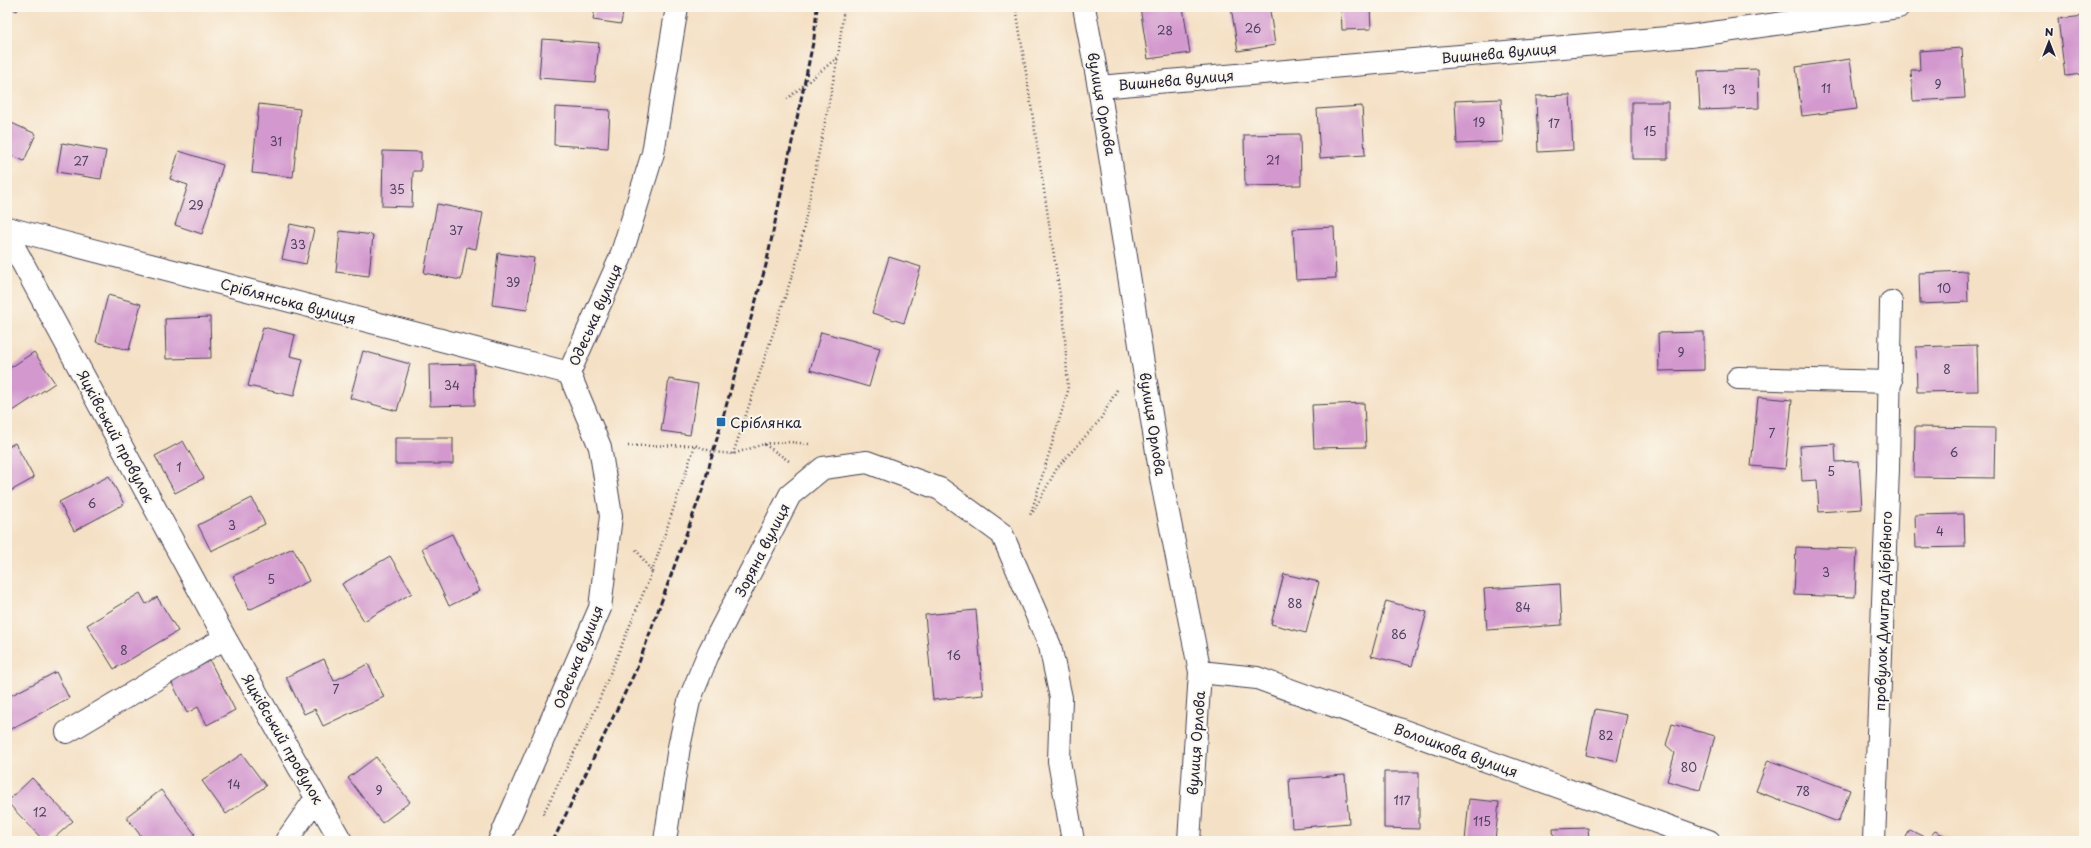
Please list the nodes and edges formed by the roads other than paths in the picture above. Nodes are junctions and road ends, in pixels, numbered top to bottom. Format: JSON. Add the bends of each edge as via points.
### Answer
{"nodes":[{"id":1,"x":676,"y":7,"type":"edge"},
{"id":2,"x":1084,"y":7,"type":"edge"},
{"id":3,"x":1898,"y":7,"type":"edge"},
{"id":4,"x":1099,"y":86,"type":"junction"},
{"id":5,"x":7,"y":228,"type":"edge"},
{"id":6,"x":7,"y":234,"type":"edge"},
{"id":7,"x":1890,"y":302,"type":"dead end"},
{"id":8,"x":569,"y":373,"type":"junction"},
{"id":9,"x":1738,"y":378,"type":"dead end"},
{"id":10,"x":1890,"y":382,"type":"junction"},
{"id":11,"x":225,"y":638,"type":"junction"},
{"id":12,"x":1200,"y":672,"type":"junction"},
{"id":13,"x":67,"y":732,"type":"dead end"},
{"id":14,"x":316,"y":798,"type":"junction"},
{"id":15,"x":286,"y":841,"type":"edge"},
{"id":16,"x":341,"y":841,"type":"edge"},
{"id":17,"x":499,"y":841,"type":"edge"},
{"id":18,"x":664,"y":841,"type":"edge"},
{"id":19,"x":1073,"y":841,"type":"edge"},
{"id":20,"x":1189,"y":841,"type":"edge"},
{"id":21,"x":1709,"y":841,"type":"edge"},
{"id":22,"x":1874,"y":841,"type":"edge"}],
"edges":[{"from":1,"to":8,"type":"street","name":"Одеська вулиця","via":[[653,153],[620,259]]},
{"from":2,"to":4,"type":"street","name":"вулиця Орлова"},
{"from":3,"to":4,"type":"street","name":"Вишнева вулиця","via":[[1690,36]]},
{"from":4,"to":12,"type":"street","name":"вулиця Орлова","via":[[1162,483]]},
{"from":5,"to":8,"type":"street","name":"Сріблянська вулиця"},
{"from":6,"to":11,"type":"street","name":"Яцківський провулок"},
{"from":7,"to":10,"type":"street","name":"провулок Дмитра Дібрівного"},
{"from":8,"to":17,"type":"street","name":"Одеська вулиця","via":[[600,447],[611,516],[600,608]]},
{"from":9,"to":10,"type":"street"},
{"from":10,"to":22,"type":"street","name":"провулок Дмитра Дібрівного"},
{"from":11,"to":13,"type":"street"},
{"from":11,"to":14,"type":"street","name":"Яцківський провулок"},
{"from":12,"to":20,"type":"street","name":"вулиця Орлова"},
{"from":12,"to":21,"type":"street","name":"Волошкова вулиця","via":[[1257,678]]},
{"from":14,"to":15,"type":"street"},
{"from":14,"to":16,"type":"street","name":"Яцківський провулок"},
{"from":18,"to":19,"type":"street","name":"Зоряна вулиця","via":[[689,701],[709,652],[790,495],[823,468],[867,462],[940,489],[1002,534],[1050,646],[1061,698],[1059,761]]}]}
